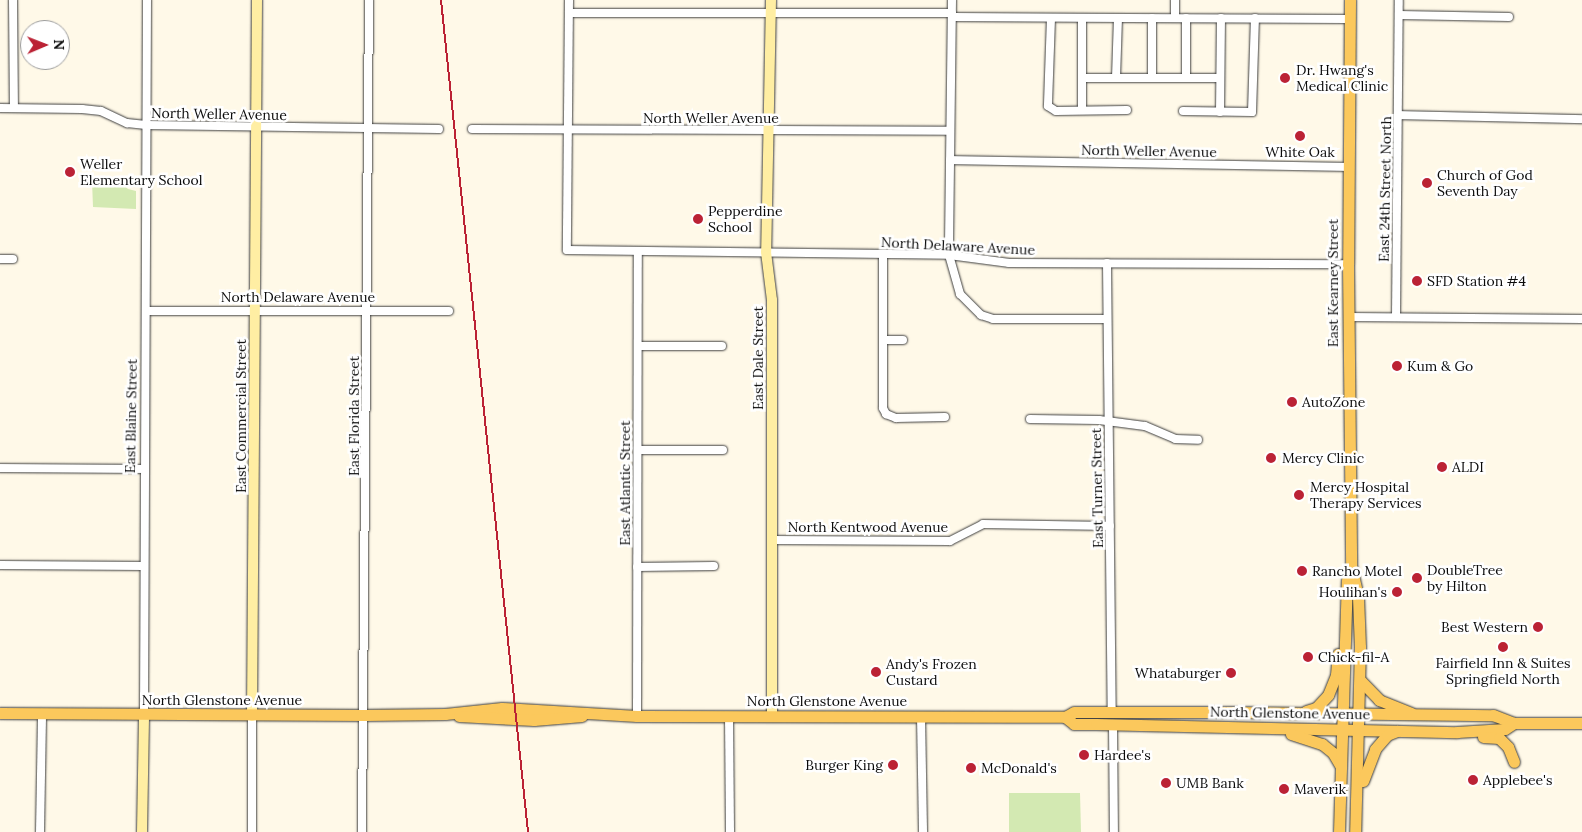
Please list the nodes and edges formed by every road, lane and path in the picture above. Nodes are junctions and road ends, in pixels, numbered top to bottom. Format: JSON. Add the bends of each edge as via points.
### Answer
{"nodes":[{"id":1,"x":13,"y":0,"type":"edge"},
{"id":2,"x":147,"y":0,"type":"edge"},
{"id":3,"x":257,"y":0,"type":"edge"},
{"id":4,"x":368,"y":0,"type":"edge"},
{"id":5,"x":569,"y":0,"type":"edge"},
{"id":6,"x":771,"y":0,"type":"edge"},
{"id":7,"x":952,"y":0,"type":"edge"},
{"id":8,"x":1175,"y":0,"type":"edge"},
{"id":9,"x":1350,"y":0,"type":"edge"},
{"id":10,"x":1399,"y":0,"type":"edge"},
{"id":11,"x":569,"y":12,"type":"junction"},
{"id":12,"x":771,"y":13,"type":"junction"},
{"id":13,"x":952,"y":15,"type":"junction"},
{"id":14,"x":1399,"y":15,"type":"junction"},
{"id":15,"x":1509,"y":17,"type":"dead end"},
{"id":16,"x":1051,"y":18,"type":"junction"},
{"id":17,"x":1082,"y":18,"type":"junction"},
{"id":18,"x":1118,"y":18,"type":"junction"},
{"id":19,"x":1152,"y":18,"type":"junction"},
{"id":20,"x":1175,"y":18,"type":"junction"},
{"id":21,"x":1186,"y":18,"type":"junction"},
{"id":22,"x":1221,"y":18,"type":"junction"},
{"id":23,"x":1255,"y":18,"type":"junction"},
{"id":24,"x":1348,"y":20,"type":"junction"},
{"id":25,"x":1082,"y":78,"type":"junction"},
{"id":26,"x":1116,"y":78,"type":"junction"},
{"id":27,"x":1152,"y":78,"type":"junction"},
{"id":28,"x":1186,"y":78,"type":"junction"},
{"id":29,"x":1220,"y":78,"type":"junction"},
{"id":30,"x":0,"y":108,"type":"edge"},
{"id":31,"x":14,"y":108,"type":"junction"},
{"id":32,"x":1082,"y":110,"type":"junction"},
{"id":33,"x":1127,"y":110,"type":"dead end"},
{"id":34,"x":1183,"y":111,"type":"dead end"},
{"id":35,"x":1220,"y":112,"type":"junction"},
{"id":36,"x":1398,"y":115,"type":"junction"},
{"id":37,"x":1582,"y":119,"type":"edge"},
{"id":38,"x":146,"y":125,"type":"junction"},
{"id":39,"x":256,"y":128,"type":"junction"},
{"id":40,"x":368,"y":128,"type":"junction"},
{"id":41,"x":440,"y":129,"type":"dead end"},
{"id":42,"x":472,"y":129,"type":"dead end"},
{"id":43,"x":768,"y":130,"type":"junction"},
{"id":44,"x":568,"y":131,"type":"junction"},
{"id":45,"x":950,"y":131,"type":"junction"},
{"id":46,"x":950,"y":160,"type":"junction"},
{"id":47,"x":1347,"y":167,"type":"junction"},
{"id":48,"x":638,"y":251,"type":"junction"},
{"id":49,"x":766,"y":252,"type":"junction"},
{"id":50,"x":883,"y":254,"type":"junction"},
{"id":51,"x":949,"y":255,"type":"junction"},
{"id":52,"x":0,"y":259,"type":"edge"},
{"id":53,"x":13,"y":259,"type":"dead end"},
{"id":54,"x":1107,"y":263,"type":"junction"},
{"id":55,"x":1348,"y":264,"type":"junction"},
{"id":56,"x":368,"y":309,"type":"junction"},
{"id":57,"x":256,"y":310,"type":"junction"},
{"id":58,"x":146,"y":311,"type":"junction"},
{"id":59,"x":449,"y":311,"type":"dead end"},
{"id":60,"x":1348,"y":317,"type":"junction"},
{"id":61,"x":1396,"y":317,"type":"junction"},
{"id":62,"x":1107,"y":319,"type":"junction"},
{"id":63,"x":1582,"y":319,"type":"edge"},
{"id":64,"x":884,"y":340,"type":"junction"},
{"id":65,"x":903,"y":340,"type":"dead end"},
{"id":66,"x":638,"y":346,"type":"junction"},
{"id":67,"x":722,"y":346,"type":"dead end"},
{"id":68,"x":945,"y":417,"type":"dead end"},
{"id":69,"x":1030,"y":419,"type":"dead end"},
{"id":70,"x":1109,"y":422,"type":"junction"},
{"id":71,"x":1198,"y":440,"type":"dead end"},
{"id":72,"x":638,"y":450,"type":"junction"},
{"id":73,"x":723,"y":450,"type":"dead end"},
{"id":74,"x":0,"y":468,"type":"edge"},
{"id":75,"x":144,"y":469,"type":"junction"},
{"id":76,"x":1110,"y":526,"type":"junction"},
{"id":77,"x":772,"y":540,"type":"junction"},
{"id":78,"x":0,"y":566,"type":"edge"},
{"id":79,"x":144,"y":566,"type":"junction"},
{"id":80,"x":714,"y":566,"type":"dead end"},
{"id":81,"x":637,"y":567,"type":"junction"},
{"id":82,"x":1351,"y":567,"type":"junction"},
{"id":83,"x":1346,"y":631,"type":"junction"},
{"id":84,"x":1360,"y":680,"type":"junction"},
{"id":85,"x":1112,"y":712,"type":"junction"},
{"id":86,"x":1164,"y":712,"type":"junction"},
{"id":87,"x":0,"y":713,"type":"edge"},
{"id":88,"x":1297,"y":713,"type":"junction"},
{"id":89,"x":42,"y":714,"type":"junction"},
{"id":90,"x":144,"y":715,"type":"junction"},
{"id":91,"x":365,"y":715,"type":"junction"},
{"id":92,"x":1344,"y":715,"type":"junction"},
{"id":93,"x":1360,"y":715,"type":"junction"},
{"id":94,"x":1418,"y":715,"type":"junction"},
{"id":95,"x":252,"y":716,"type":"junction"},
{"id":96,"x":637,"y":716,"type":"junction"},
{"id":97,"x":729,"y":716,"type":"junction"},
{"id":98,"x":772,"y":716,"type":"junction"},
{"id":99,"x":921,"y":716,"type":"junction"},
{"id":100,"x":1069,"y":721,"type":"junction"},
{"id":101,"x":1514,"y":723,"type":"junction"},
{"id":102,"x":1582,"y":723,"type":"edge"},
{"id":103,"x":1112,"y":725,"type":"junction"},
{"id":104,"x":1193,"y":726,"type":"junction"},
{"id":105,"x":1344,"y":730,"type":"junction"},
{"id":106,"x":1360,"y":730,"type":"junction"},
{"id":107,"x":1399,"y":730,"type":"junction"},
{"id":108,"x":1439,"y":731,"type":"junction"},
{"id":109,"x":1514,"y":762,"type":"dead end"},
{"id":110,"x":1342,"y":769,"type":"junction"},
{"id":111,"x":40,"y":832,"type":"edge"},
{"id":112,"x":142,"y":832,"type":"edge"},
{"id":113,"x":252,"y":832,"type":"edge"},
{"id":114,"x":362,"y":832,"type":"edge"},
{"id":115,"x":730,"y":832,"type":"edge"},
{"id":116,"x":923,"y":832,"type":"edge"},
{"id":117,"x":1114,"y":832,"type":"edge"},
{"id":118,"x":1339,"y":832,"type":"edge"},
{"id":119,"x":1355,"y":832,"type":"edge"},
{"id":120,"x":1361,"y":832,"type":"edge"}],
"edges":[{"from":1,"to":31,"type":"street"},
{"from":2,"to":38,"type":"street","name":"East Blaine Street"},
{"from":3,"to":39,"type":"street","name":"East Commercial Street"},
{"from":4,"to":40,"type":"street","name":"East Florida Street"},
{"from":5,"to":11,"type":"street"},
{"from":6,"to":12,"type":"street","name":"East Dale Street"},
{"from":7,"to":13,"type":"street"},
{"from":8,"to":20,"type":"street"},
{"from":9,"to":24,"type":"main road","name":"East Kearney Street"},
{"from":10,"to":14,"type":"street","name":"East 24th Street North"},
{"from":11,"to":12,"type":"street"},
{"from":11,"to":44,"type":"street"},
{"from":12,"to":13,"type":"street"},
{"from":12,"to":43,"type":"street","name":"East Dale Street"},
{"from":13,"to":16,"type":"street"},
{"from":13,"to":45,"type":"street"},
{"from":14,"to":15,"type":"street"},
{"from":14,"to":36,"type":"street","name":"East 24th Street North"},
{"from":16,"to":17,"type":"street"},
{"from":16,"to":32,"type":"street","via":[[1048,106],[1056,111]]},
{"from":17,"to":18,"type":"street"},
{"from":17,"to":25,"type":"street"},
{"from":18,"to":19,"type":"street"},
{"from":18,"to":26,"type":"street"},
{"from":19,"to":20,"type":"street"},
{"from":19,"to":27,"type":"street"},
{"from":20,"to":21,"type":"street"},
{"from":21,"to":22,"type":"street"},
{"from":21,"to":28,"type":"street"},
{"from":22,"to":23,"type":"street"},
{"from":22,"to":29,"type":"street"},
{"from":23,"to":24,"type":"street"},
{"from":23,"to":35,"type":"street","via":[[1254,109],[1249,112]]},
{"from":24,"to":47,"type":"main road","name":"East Kearney Street"},
{"from":25,"to":26,"type":"street"},
{"from":25,"to":32,"type":"street"},
{"from":26,"to":27,"type":"street"},
{"from":27,"to":28,"type":"street"},
{"from":28,"to":29,"type":"street"},
{"from":29,"to":35,"type":"street"},
{"from":30,"to":31,"type":"street","name":"North Weller Avenue"},
{"from":31,"to":38,"type":"street","name":"North Weller Avenue","via":[[101,111],[127,123]]},
{"from":32,"to":33,"type":"street"},
{"from":34,"to":35,"type":"street"},
{"from":36,"to":37,"type":"street"},
{"from":36,"to":61,"type":"street","name":"East 24th Street North"},
{"from":38,"to":39,"type":"street","name":"North Weller Avenue"},
{"from":38,"to":58,"type":"street","name":"East Blaine Street"},
{"from":39,"to":40,"type":"street","name":"North Weller Avenue"},
{"from":39,"to":57,"type":"street","name":"East Commercial Street"},
{"from":40,"to":41,"type":"street","name":"North Weller Avenue"},
{"from":40,"to":56,"type":"street","name":"East Florida Street"},
{"from":42,"to":44,"type":"street","name":"North Weller Avenue"},
{"from":43,"to":44,"type":"street","name":"North Weller Avenue"},
{"from":43,"to":45,"type":"street","name":"North Weller Avenue"},
{"from":43,"to":49,"type":"street","name":"East Dale Street"},
{"from":44,"to":48,"type":"street","name":"North Delaware Avenue","via":[[567,250]]},
{"from":45,"to":46,"type":"street"},
{"from":46,"to":47,"type":"street","name":"North Weller Avenue"},
{"from":46,"to":51,"type":"street"},
{"from":47,"to":55,"type":"main road","name":"East Kearney Street"},
{"from":48,"to":49,"type":"street","name":"North Delaware Avenue"},
{"from":48,"to":66,"type":"street","name":"East Atlantic Street"},
{"from":49,"to":50,"type":"street","name":"North Delaware Avenue"},
{"from":49,"to":77,"type":"street","name":"East Dale Street","via":[[772,300]]},
{"from":50,"to":51,"type":"street","name":"North Delaware Avenue"},
{"from":50,"to":64,"type":"street"},
{"from":51,"to":54,"type":"street","name":"North Delaware Avenue","via":[[1009,263]]},
{"from":51,"to":62,"type":"street","via":[[960,294],[980,315],[1011,320]]},
{"from":52,"to":53,"type":"street"},
{"from":54,"to":55,"type":"street","name":"North Delaware Avenue"},
{"from":54,"to":62,"type":"street","name":"East Turner Street"},
{"from":55,"to":60,"type":"main road","name":"East Kearney Street"},
{"from":56,"to":57,"type":"street","name":"North Delaware Avenue"},
{"from":56,"to":59,"type":"street","name":"North Delaware Avenue"},
{"from":56,"to":91,"type":"street","name":"East Florida Street"},
{"from":57,"to":58,"type":"street","name":"North Delaware Avenue"},
{"from":57,"to":95,"type":"street","name":"East Commercial Street"},
{"from":58,"to":75,"type":"street","name":"East Blaine Street"},
{"from":60,"to":61,"type":"street"},
{"from":60,"to":82,"type":"main road","name":"East Kearney Street"},
{"from":61,"to":63,"type":"street"},
{"from":62,"to":70,"type":"street","name":"East Turner Street"},
{"from":64,"to":65,"type":"street"},
{"from":64,"to":68,"type":"street","via":[[883,417]]},
{"from":66,"to":67,"type":"street"},
{"from":66,"to":72,"type":"street","name":"East Atlantic Street"},
{"from":69,"to":70,"type":"street"},
{"from":70,"to":71,"type":"street","via":[[1149,426],[1180,441]]},
{"from":70,"to":76,"type":"street","name":"East Turner Street"},
{"from":72,"to":73,"type":"street"},
{"from":72,"to":81,"type":"street","name":"East Atlantic Street"},
{"from":74,"to":75,"type":"street"},
{"from":75,"to":79,"type":"street","name":"East Blaine Street"},
{"from":76,"to":77,"type":"street","name":"North Kentwood Avenue","via":[[983,524],[950,541]]},
{"from":76,"to":85,"type":"street","name":"East Turner Street"},
{"from":77,"to":98,"type":"street","name":"East Dale Street"},
{"from":78,"to":79,"type":"street"},
{"from":79,"to":90,"type":"street","name":"East Blaine Street"},
{"from":80,"to":81,"type":"street"},
{"from":81,"to":96,"type":"street","name":"East Atlantic Street"},
{"from":82,"to":83,"type":"main road","name":"East Kearney Street","via":[[1347,581]]},
{"from":82,"to":84,"type":"main road","name":"East Kearney Street","via":[[1358,597]]},
{"from":83,"to":88,"type":"main road","via":[[1340,643],[1336,675],[1328,695],[1316,708]]},
{"from":83,"to":92,"type":"main road","name":"East Kearney Street"},
{"from":84,"to":93,"type":"main road","name":"East Kearney Street"},
{"from":84,"to":94,"type":"main road","via":[[1379,700]]},
{"from":85,"to":86,"type":"main road","name":"North Glenstone Avenue"},
{"from":85,"to":100,"type":"main road","name":"North Glenstone Avenue","via":[[1074,712]]},
{"from":86,"to":88,"type":"main road","name":"North Glenstone Avenue"},
{"from":86,"to":103,"type":"main road","via":[[1157,718],[1121,719]]},
{"from":87,"to":89,"type":"main road","name":"North Glenstone Avenue"},
{"from":88,"to":92,"type":"main road","name":"North Glenstone Avenue"},
{"from":89,"to":90,"type":"main road","name":"North Glenstone Avenue"},
{"from":89,"to":111,"type":"street"},
{"from":90,"to":95,"type":"main road","name":"North Glenstone Avenue"},
{"from":90,"to":112,"type":"street","name":"East Blaine Street"},
{"from":91,"to":95,"type":"main road","name":"North Glenstone Avenue"},
{"from":91,"to":96,"type":"main road","name":"North Glenstone Avenue","via":[[445,714],[525,720],[590,714]]},
{"from":91,"to":114,"type":"street","name":"East Florida Street"},
{"from":92,"to":93,"type":"main road","name":"North Glenstone Avenue"},
{"from":92,"to":105,"type":"main road","name":"East Kearney Street"},
{"from":93,"to":94,"type":"main road","name":"North Glenstone Avenue"},
{"from":93,"to":106,"type":"main road","name":"East Kearney Street"},
{"from":94,"to":101,"type":"main road","name":"North Glenstone Avenue","via":[[1493,716]]},
{"from":95,"to":113,"type":"street","name":"East Commercial Street"},
{"from":96,"to":97,"type":"main road","name":"North Glenstone Avenue"},
{"from":97,"to":98,"type":"main road","name":"North Glenstone Avenue"},
{"from":97,"to":115,"type":"street"},
{"from":98,"to":99,"type":"main road","name":"North Glenstone Avenue"},
{"from":99,"to":100,"type":"main road","name":"North Glenstone Avenue"},
{"from":99,"to":116,"type":"street"},
{"from":100,"to":103,"type":"main road","name":"North Glenstone Avenue"},
{"from":101,"to":102,"type":"main road","name":"North Glenstone Avenue"},
{"from":101,"to":108,"type":"main road","name":"North Glenstone Avenue","via":[[1505,729]]},
{"from":103,"to":104,"type":"main road","name":"North Glenstone Avenue"},
{"from":103,"to":117,"type":"street"},
{"from":104,"to":105,"type":"main road","name":"North Glenstone Avenue"},
{"from":104,"to":110,"type":"main road","via":[[1222,733],[1302,735],[1333,753]]},
{"from":105,"to":106,"type":"main road","name":"North Glenstone Avenue"},
{"from":105,"to":110,"type":"main road","name":"East Kearney Street"},
{"from":106,"to":107,"type":"main road","name":"North Glenstone Avenue"},
{"from":106,"to":119,"type":"main road","name":"East Kearney Street"},
{"from":107,"to":108,"type":"main road","name":"North Glenstone Avenue"},
{"from":107,"to":120,"type":"main road","via":[[1383,739],[1368,762],[1363,780]]},
{"from":108,"to":109,"type":"main road","via":[[1500,738]]},
{"from":110,"to":118,"type":"main road","name":"East Kearney Street"}]}
